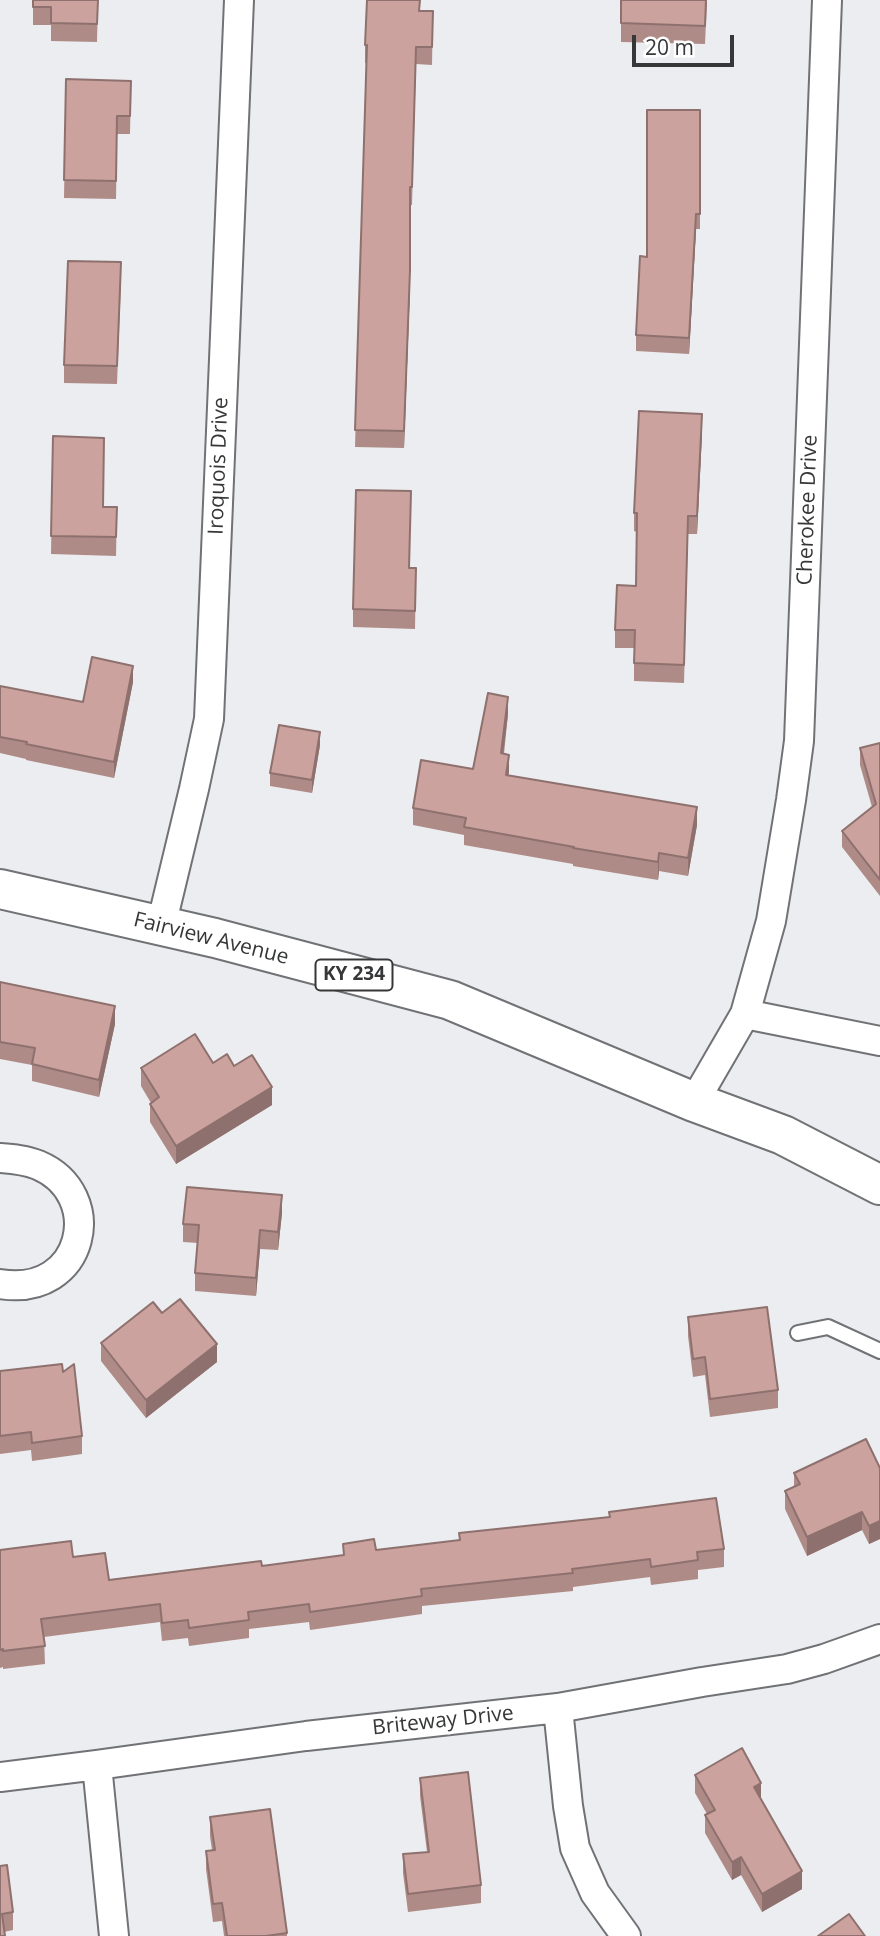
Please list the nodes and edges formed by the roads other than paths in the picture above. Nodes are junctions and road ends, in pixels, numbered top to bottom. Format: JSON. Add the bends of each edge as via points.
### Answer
{"nodes":[{"id":1,"x":239,"y":0,"type":"edge"},
{"id":2,"x":827,"y":0,"type":"edge"},
{"id":3,"x":0,"y":889,"type":"edge"},
{"id":4,"x":161,"y":926,"type":"junction"},
{"id":5,"x":745,"y":1014,"type":"junction"},
{"id":6,"x":880,"y":1041,"type":"edge"},
{"id":7,"x":694,"y":1102,"type":"junction"},
{"id":8,"x":0,"y":1158,"type":"edge"},
{"id":9,"x":880,"y":1185,"type":"edge"},
{"id":10,"x":0,"y":1284,"type":"edge"},
{"id":11,"x":798,"y":1333,"type":"dead end"},
{"id":12,"x":880,"y":1351,"type":"edge"},
{"id":13,"x":880,"y":1639,"type":"edge"},
{"id":14,"x":558,"y":1708,"type":"junction"},
{"id":15,"x":97,"y":1765,"type":"junction"},
{"id":16,"x":0,"y":1777,"type":"edge"},
{"id":17,"x":114,"y":1936,"type":"edge"},
{"id":18,"x":626,"y":1936,"type":"edge"}],
"edges":[{"from":1,"to":4,"type":"street","name":"Iroquois Drive","via":[[209,719]]},
{"from":2,"to":5,"type":"street","name":"Cherokee Drive","via":[[799,741],[771,921]]},
{"from":3,"to":4,"type":"main road","name":"Fairview Avenue","number":"KY 234"},
{"from":4,"to":7,"type":"main road","name":"Fairview Avenue","number":"KY 234","via":[[450,1000]]},
{"from":5,"to":6,"type":"street"},
{"from":5,"to":7,"type":"street","name":"Cherokee Drive"},
{"from":7,"to":9,"type":"main road","number":"KY 234","via":[[783,1135]]},
{"from":8,"to":10,"type":"street","via":[[37,1164],[55,1174],[77,1207],[79,1226],[68,1261],[55,1274],[24,1286]]},
{"from":11,"to":12,"type":"lane","via":[[828,1326]]},
{"from":13,"to":14,"type":"street","name":"Briteway Drive","via":[[787,1669]]},
{"from":14,"to":15,"type":"street","name":"Briteway Drive"},
{"from":14,"to":18,"type":"street","via":[[575,1848],[595,1893]]},
{"from":15,"to":16,"type":"street","name":"Briteway Drive"},
{"from":15,"to":17,"type":"street"}]}
